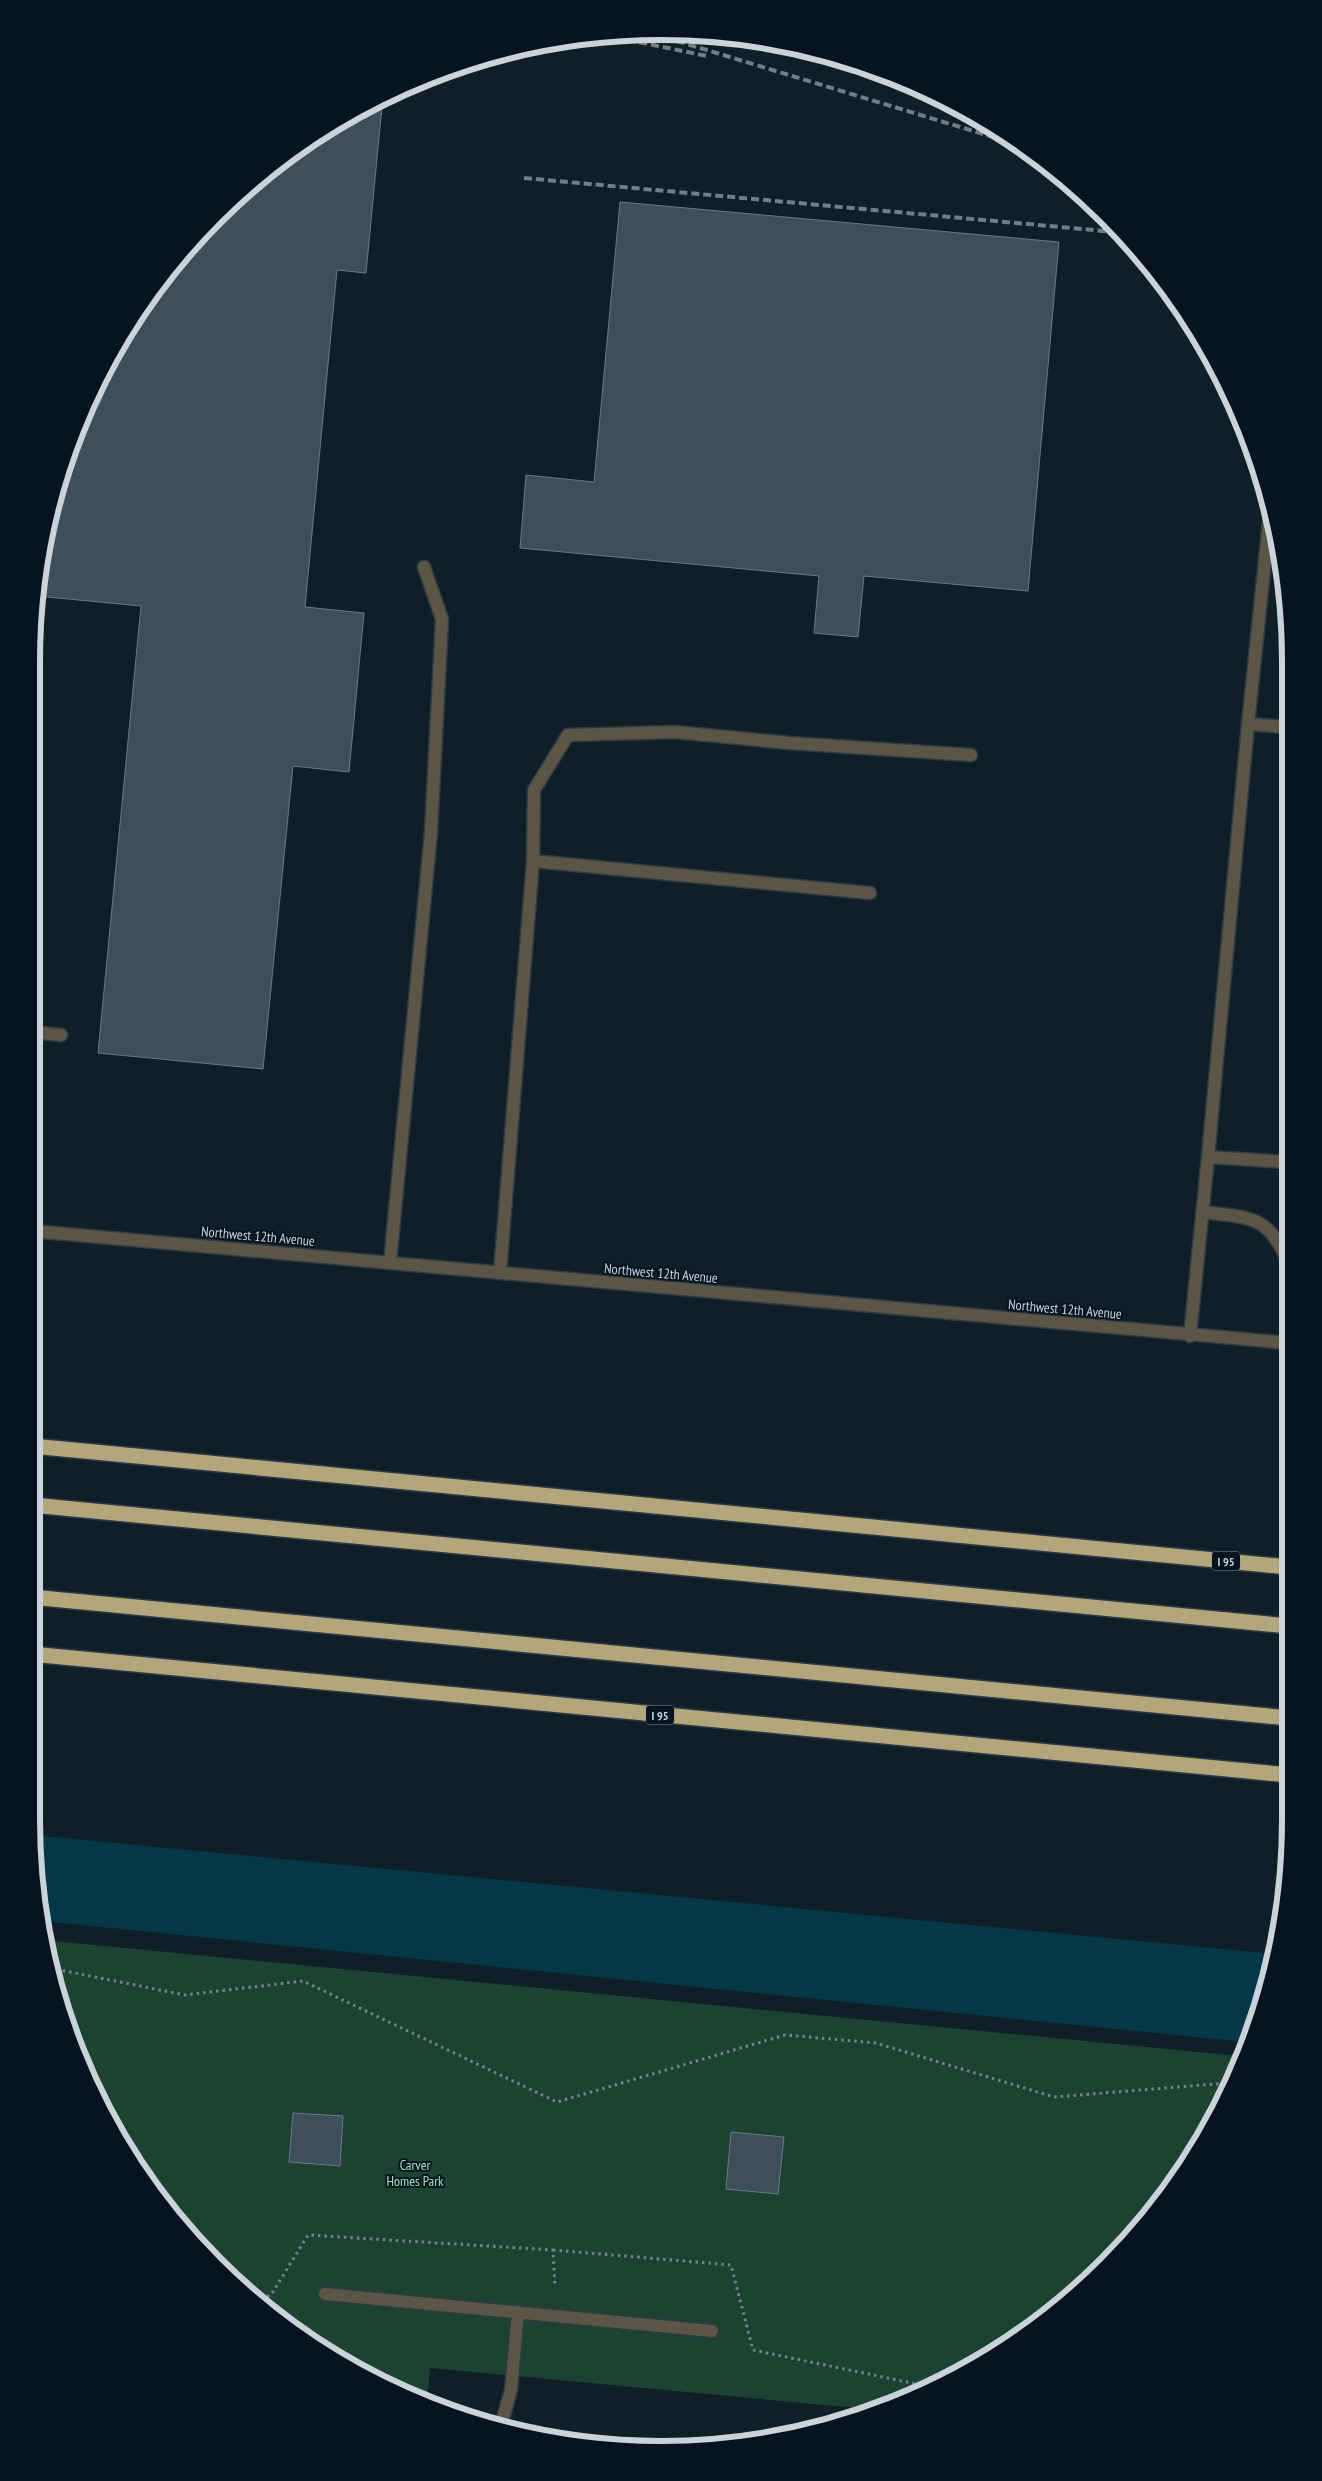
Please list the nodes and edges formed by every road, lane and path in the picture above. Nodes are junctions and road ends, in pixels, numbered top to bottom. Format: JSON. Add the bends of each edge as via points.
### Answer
{"nodes":[{"id":1,"x":1268,"y":531,"type":"edge"},
{"id":2,"x":424,"y":567,"type":"dead end"},
{"id":3,"x":1248,"y":724,"type":"junction"},
{"id":4,"x":1282,"y":726,"type":"edge"},
{"id":5,"x":971,"y":755,"type":"dead end"},
{"id":6,"x":533,"y":861,"type":"junction"},
{"id":7,"x":870,"y":894,"type":"dead end"},
{"id":8,"x":40,"y":1033,"type":"edge"},
{"id":9,"x":60,"y":1035,"type":"dead end"},
{"id":10,"x":1208,"y":1156,"type":"junction"},
{"id":11,"x":1282,"y":1162,"type":"edge"},
{"id":12,"x":1202,"y":1212,"type":"junction"},
{"id":13,"x":40,"y":1232,"type":"edge"},
{"id":14,"x":1282,"y":1249,"type":"edge"},
{"id":15,"x":390,"y":1263,"type":"junction"},
{"id":16,"x":500,"y":1273,"type":"junction"},
{"id":17,"x":1190,"y":1336,"type":"junction"},
{"id":18,"x":1282,"y":1343,"type":"edge"},
{"id":19,"x":40,"y":1447,"type":"edge"},
{"id":20,"x":40,"y":1506,"type":"edge"},
{"id":21,"x":1282,"y":1565,"type":"edge"},
{"id":22,"x":40,"y":1598,"type":"edge"},
{"id":23,"x":1282,"y":1625,"type":"edge"},
{"id":24,"x":40,"y":1655,"type":"edge"},
{"id":25,"x":1282,"y":1717,"type":"edge"},
{"id":26,"x":1282,"y":1774,"type":"edge"},
{"id":27,"x":58,"y":1970,"type":"edge"},
{"id":28,"x":1223,"y":2083,"type":"edge"},
{"id":29,"x":554,"y":2250,"type":"junction"},
{"id":30,"x":555,"y":2287,"type":"dead end"},
{"id":31,"x":325,"y":2294,"type":"dead end"},
{"id":32,"x":264,"y":2297,"type":"edge"},
{"id":33,"x":518,"y":2312,"type":"junction"},
{"id":34,"x":712,"y":2332,"type":"dead end"},
{"id":35,"x":921,"y":2384,"type":"edge"},
{"id":36,"x":502,"y":2420,"type":"edge"}],
"edges":[{"from":1,"to":3,"type":"street"},
{"from":2,"to":15,"type":"street","via":[[442,619],[432,832]]},
{"from":3,"to":4,"type":"street"},
{"from":3,"to":10,"type":"street"},
{"from":5,"to":6,"type":"street","via":[[675,732],[568,736],[534,790]]},
{"from":6,"to":7,"type":"street"},
{"from":6,"to":16,"type":"street"},
{"from":8,"to":9,"type":"street"},
{"from":10,"to":11,"type":"street"},
{"from":10,"to":12,"type":"street"},
{"from":12,"to":14,"type":"street","via":[[1249,1218],[1267,1227]]},
{"from":12,"to":17,"type":"street"},
{"from":13,"to":15,"type":"street","name":"Northwest 12th Avenue"},
{"from":15,"to":16,"type":"street","name":"Northwest 12th Avenue"},
{"from":16,"to":17,"type":"street","name":"Northwest 12th Avenue"},
{"from":17,"to":18,"type":"street","name":"Northwest 12th Avenue"},
{"from":19,"to":21,"type":"highway","number":"I 95"},
{"from":20,"to":23,"type":"highway"},
{"from":22,"to":25,"type":"highway"},
{"from":24,"to":26,"type":"highway","number":"I 95"},
{"from":27,"to":28,"type":"path","via":[[185,1995],[303,1981],[557,2102],[785,2035],[876,2043],[1054,2097]]},
{"from":29,"to":30,"type":"path"},
{"from":29,"to":32,"type":"path","via":[[308,2235],[271,2295]]},
{"from":29,"to":35,"type":"path","via":[[731,2265],[753,2350]]},
{"from":31,"to":33,"type":"street"},
{"from":33,"to":34,"type":"street"},
{"from":33,"to":36,"type":"street","via":[[510,2390]]}]}
